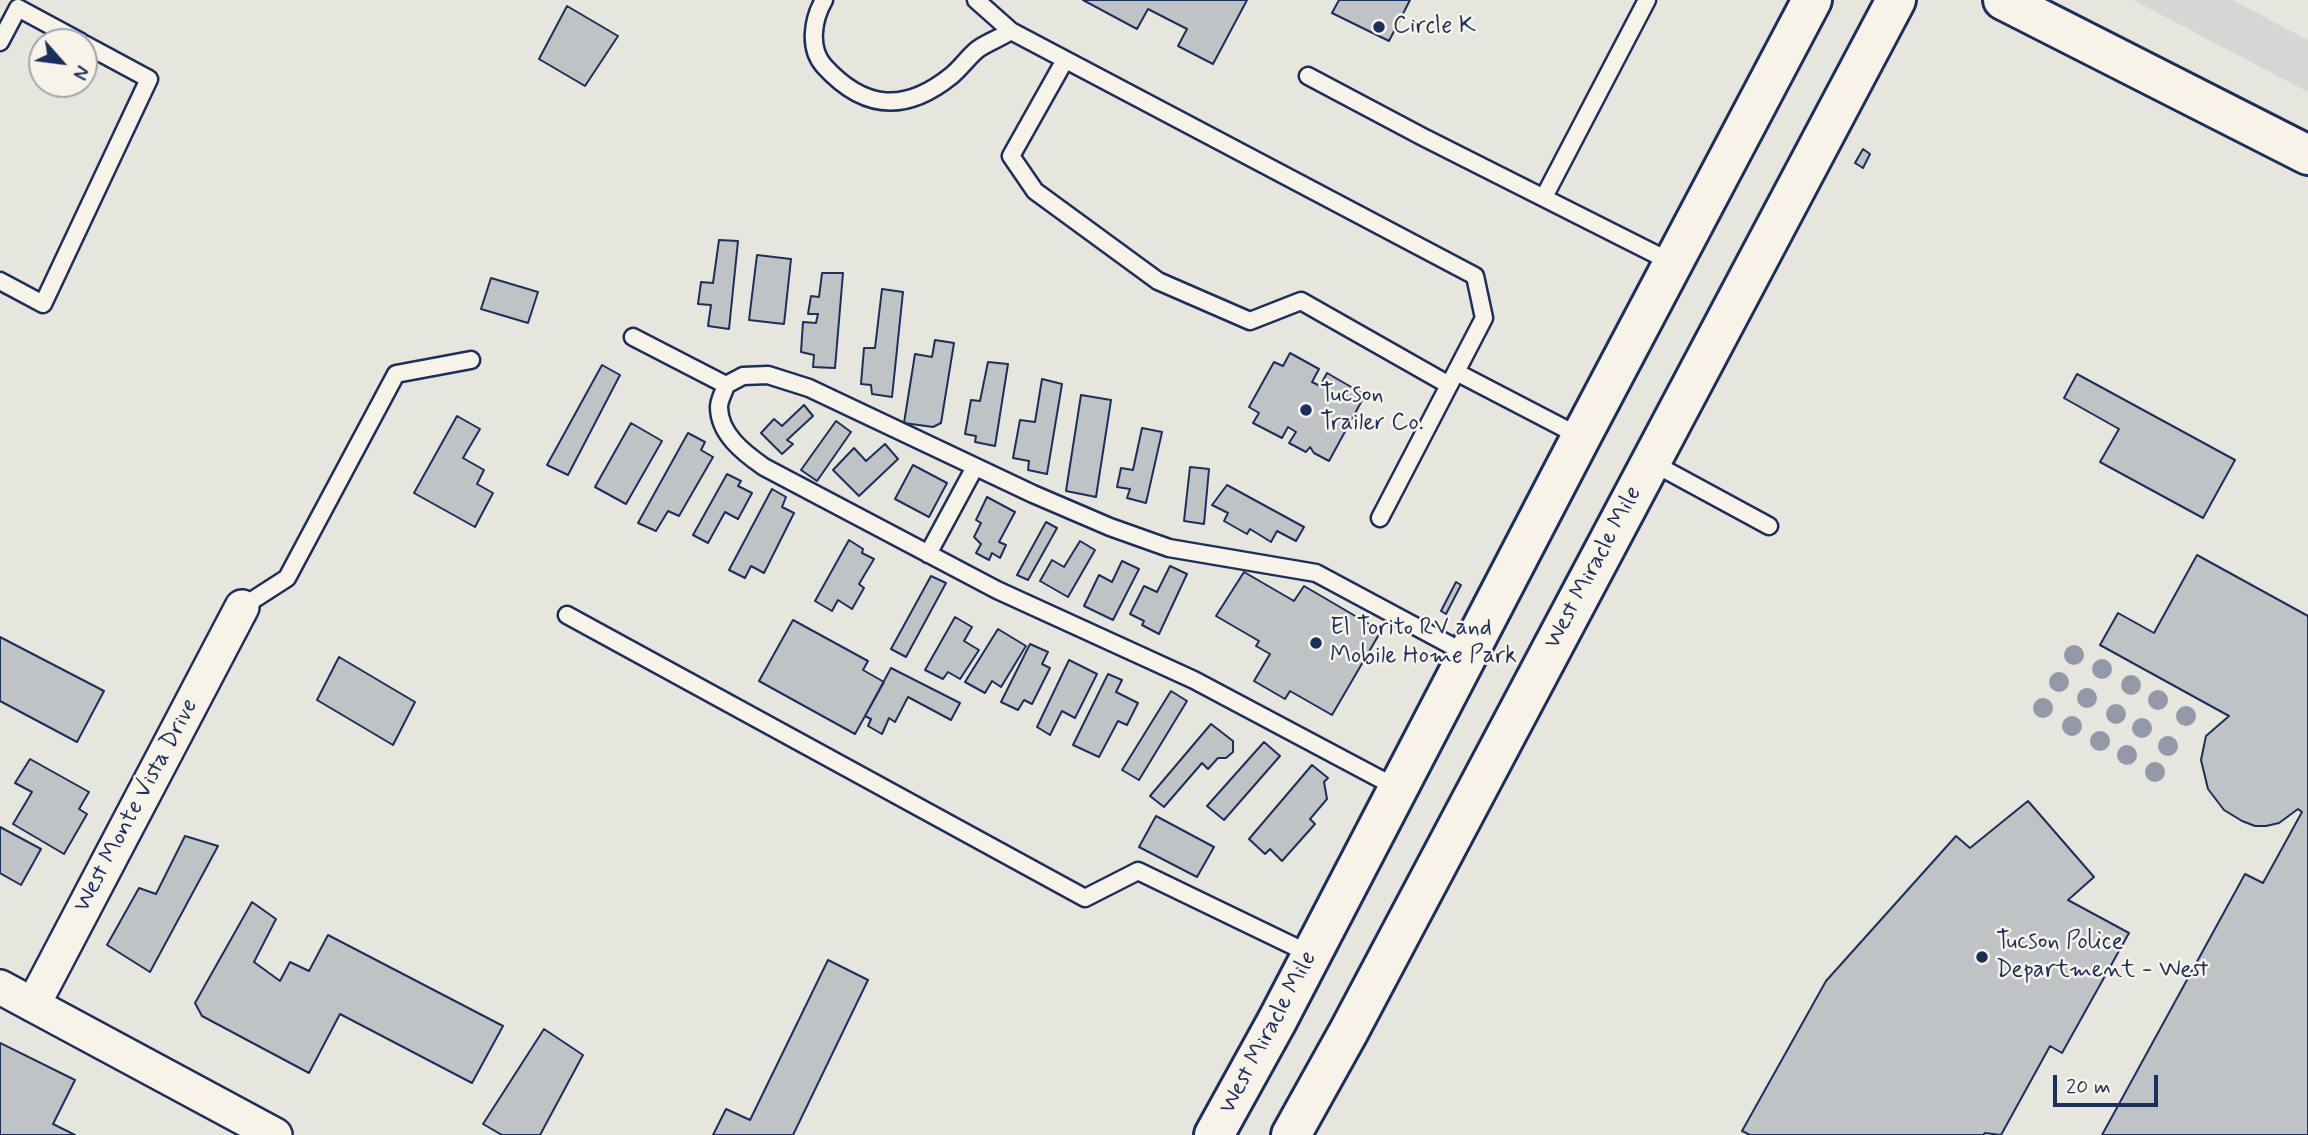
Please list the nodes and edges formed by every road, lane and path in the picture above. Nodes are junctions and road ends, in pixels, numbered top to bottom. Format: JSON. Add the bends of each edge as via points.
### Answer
{"nodes":[{"id":1,"x":824,"y":0,"type":"edge"},
{"id":2,"x":976,"y":0,"type":"edge"},
{"id":3,"x":1647,"y":0,"type":"edge"},
{"id":4,"x":1812,"y":0,"type":"edge"},
{"id":5,"x":1896,"y":0,"type":"edge"},
{"id":6,"x":2003,"y":0,"type":"edge"},
{"id":7,"x":55,"y":28,"type":"edge"},
{"id":8,"x":1011,"y":31,"type":"junction"},
{"id":9,"x":0,"y":42,"type":"edge"},
{"id":10,"x":98,"y":52,"type":"edge"},
{"id":11,"x":1065,"y":60,"type":"junction"},
{"id":12,"x":1308,"y":76,"type":"dead end"},
{"id":13,"x":2308,"y":155,"type":"edge"},
{"id":14,"x":1544,"y":197,"type":"junction"},
{"id":15,"x":1672,"y":263,"type":"junction"},
{"id":16,"x":0,"y":281,"type":"edge"},
{"id":17,"x":633,"y":337,"type":"dead end"},
{"id":18,"x":471,"y":360,"type":"dead end"},
{"id":19,"x":1452,"y":379,"type":"junction"},
{"id":20,"x":726,"y":385,"type":"junction"},
{"id":21,"x":1581,"y":437,"type":"junction"},
{"id":22,"x":1650,"y":462,"type":"junction"},
{"id":23,"x":975,"y":467,"type":"junction"},
{"id":24,"x":1380,"y":518,"type":"dead end"},
{"id":25,"x":1769,"y":526,"type":"dead end"},
{"id":26,"x":928,"y":554,"type":"junction"},
{"id":27,"x":242,"y":607,"type":"joint"},
{"id":28,"x":566,"y":615,"type":"dead end"},
{"id":29,"x":1467,"y":654,"type":"junction"},
{"id":30,"x":1399,"y":789,"type":"junction"},
{"id":31,"x":1312,"y":956,"type":"junction"},
{"id":32,"x":0,"y":987,"type":"edge"},
{"id":33,"x":33,"y":1005,"type":"junction"},
{"id":34,"x":275,"y":1135,"type":"edge"},
{"id":35,"x":1214,"y":1135,"type":"edge"},
{"id":36,"x":1291,"y":1135,"type":"edge"}],
"edges":[{"from":1,"to":8,"type":"lane","via":[[813,32],[821,62],[843,85],[874,100],[898,102],[926,94],[978,49]]},
{"from":2,"to":8,"type":"lane"},
{"from":3,"to":14,"type":"lane"},
{"from":4,"to":15,"type":"main road","name":"West Miracle Mile"},
{"from":5,"to":22,"type":"main road","name":"West Miracle Mile"},
{"from":6,"to":13,"type":"main road"},
{"from":7,"to":9,"type":"lane","via":[[18,8]]},
{"from":8,"to":11,"type":"lane"},
{"from":10,"to":16,"type":"lane","via":[[149,79],[43,304]]},
{"from":11,"to":19,"type":"lane","via":[[1475,276],[1484,318]]},
{"from":11,"to":19,"type":"lane","via":[[1011,156],[1035,191],[1158,281],[1250,321],[1301,301]]},
{"from":12,"to":14,"type":"lane"},
{"from":14,"to":15,"type":"lane"},
{"from":15,"to":21,"type":"main road","name":"West Miracle Mile"},
{"from":17,"to":20,"type":"lane"},
{"from":18,"to":27,"type":"lane","via":[[396,374],[287,578]]},
{"from":19,"to":21,"type":"lane"},
{"from":19,"to":24,"type":"lane"},
{"from":20,"to":23,"type":"lane","via":[[744,376],[768,375],[809,388]]},
{"from":20,"to":26,"type":"lane","via":[[719,406],[725,429],[737,447],[764,467]]},
{"from":21,"to":29,"type":"main road","name":"West Miracle Mile"},
{"from":22,"to":25,"type":"lane"},
{"from":22,"to":36,"type":"main road","name":"West Miracle Mile"},
{"from":23,"to":26,"type":"lane"},
{"from":23,"to":29,"type":"lane","via":[[1169,548],[1316,573]]},
{"from":26,"to":30,"type":"lane","via":[[996,590],[1195,680]]},
{"from":27,"to":33,"type":"street","name":"West Monte Vista Drive"},
{"from":28,"to":31,"type":"lane","via":[[1085,898],[1138,871]]},
{"from":29,"to":30,"type":"main road","name":"West Miracle Mile"},
{"from":30,"to":31,"type":"main road","name":"West Miracle Mile"},
{"from":31,"to":35,"type":"main road","name":"West Miracle Mile"},
{"from":32,"to":33,"type":"street"},
{"from":33,"to":34,"type":"street"}]}
